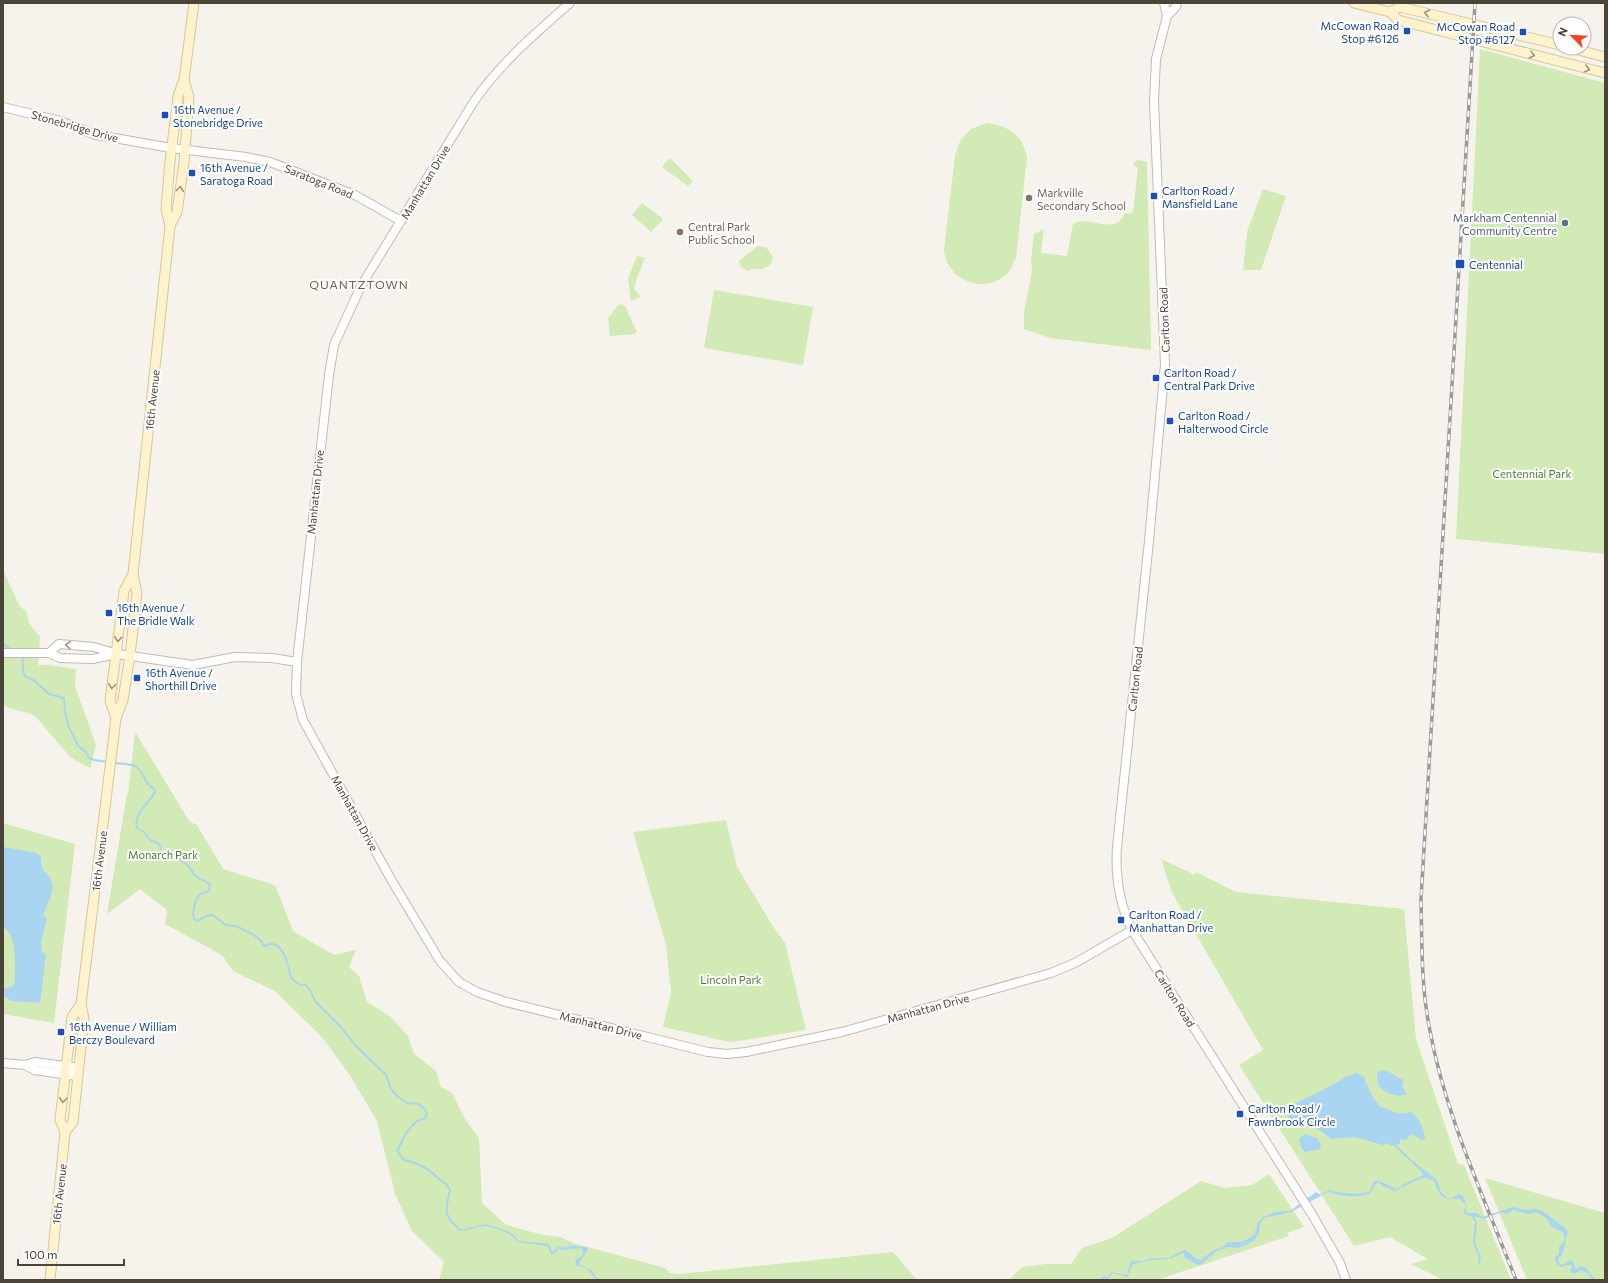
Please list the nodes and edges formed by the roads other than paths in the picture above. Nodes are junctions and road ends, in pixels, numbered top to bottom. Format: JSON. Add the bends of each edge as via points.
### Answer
{"nodes":[{"id":1,"x":194,"y":3,"type":"edge"},
{"id":2,"x":570,"y":3,"type":"edge"},
{"id":3,"x":1164,"y":3,"type":"edge"},
{"id":4,"x":1177,"y":3,"type":"edge"},
{"id":5,"x":1354,"y":3,"type":"edge"},
{"id":6,"x":1390,"y":12,"type":"junction"},
{"id":7,"x":1167,"y":16,"type":"junction"},
{"id":8,"x":1552,"y":43,"type":"edge"},
{"id":9,"x":1592,"y":54,"type":"edge"},
{"id":10,"x":1581,"y":56,"type":"edge"},
{"id":11,"x":1605,"y":57,"type":"edge"},
{"id":12,"x":1570,"y":64,"type":"junction"},
{"id":13,"x":1605,"y":74,"type":"edge"},
{"id":14,"x":184,"y":80,"type":"junction"},
{"id":15,"x":3,"y":107,"type":"edge"},
{"id":16,"x":171,"y":148,"type":"junction"},
{"id":17,"x":184,"y":149,"type":"junction"},
{"id":18,"x":401,"y":221,"type":"junction"},
{"id":19,"x":170,"y":226,"type":"junction"},
{"id":20,"x":133,"y":574,"type":"junction"},
{"id":21,"x":3,"y":653,"type":"edge"},
{"id":22,"x":49,"y":653,"type":"junction"},
{"id":23,"x":117,"y":654,"type":"junction"},
{"id":24,"x":130,"y":655,"type":"junction"},
{"id":25,"x":297,"y":662,"type":"junction"},
{"id":26,"x":116,"y":718,"type":"junction"},
{"id":27,"x":1132,"y":930,"type":"junction"},
{"id":28,"x":81,"y":1004,"type":"junction"},
{"id":29,"x":3,"y":1063,"type":"edge"},
{"id":30,"x":67,"y":1070,"type":"junction"},
{"id":31,"x":78,"y":1072,"type":"junction"},
{"id":32,"x":65,"y":1132,"type":"junction"},
{"id":33,"x":50,"y":1280,"type":"edge"},
{"id":34,"x":1346,"y":1280,"type":"edge"}],
"edges":[{"from":1,"to":14,"type":"main road","name":"16th Avenue"},
{"from":2,"to":18,"type":"street","name":"Manhattan Drive","via":[[485,86]]},
{"from":3,"to":7,"type":"street","name":"Carlton Road"},
{"from":4,"to":7,"type":"street","name":"Carlton Road"},
{"from":5,"to":6,"type":"main road"},
{"from":8,"to":6,"type":"main road","one_way":true,"via":[[1400,7]]},
{"from":6,"to":12,"type":"main road","one_way":true,"via":[[1398,20]]},
{"from":7,"to":27,"type":"street","name":"Carlton Road","via":[[1156,59],[1154,101],[1165,364],[1116,862],[1120,899]]},
{"from":9,"to":11,"type":"main road"},
{"from":10,"to":12,"type":"main road"},
{"from":12,"to":13,"type":"main road","one_way":true},
{"from":14,"to":16,"type":"main road","name":"16th Avenue","via":[[178,96]]},
{"from":14,"to":17,"type":"main road","name":"16th Avenue","via":[[189,97]]},
{"from":15,"to":16,"type":"street","name":"Stonebridge Drive","via":[[60,121],[102,136]]},
{"from":16,"to":17,"type":"street","name":"Stonebridge Drive"},
{"from":16,"to":19,"type":"main road","name":"16th Avenue","via":[[166,209]]},
{"from":17,"to":18,"type":"street","name":"Saratoga Road","via":[[270,162],[355,195]]},
{"from":19,"to":17,"type":"main road","name":"16th Avenue","one_way":true,"via":[[177,212]]},
{"from":18,"to":25,"type":"street","name":"Manhattan Drive","via":[[361,286],[334,345],[322,429]]},
{"from":19,"to":20,"type":"main road","name":"16th Avenue"},
{"from":20,"to":23,"type":"main road","name":"16th Avenue","one_way":true,"via":[[124,591]]},
{"from":20,"to":24,"type":"main road","name":"16th Avenue","via":[[137,593]]},
{"from":21,"to":22,"type":"street"},
{"from":22,"to":23,"type":"street","via":[[60,658],[93,659]]},
{"from":23,"to":22,"type":"street","one_way":true,"via":[[94,647],[59,644]]},
{"from":23,"to":24,"type":"street"},
{"from":23,"to":26,"type":"main road","name":"16th Avenue","one_way":true,"via":[[110,702]]},
{"from":24,"to":25,"type":"street","via":[[193,665],[235,657]]},
{"from":24,"to":26,"type":"main road","name":"16th Avenue","via":[[123,700]]},
{"from":25,"to":27,"type":"street","name":"Manhattan Drive","via":[[296,694],[303,720],[392,881],[440,961],[459,982],[477,992],[506,1002],[708,1052],[746,1052],[842,1032],[1052,974]]},
{"from":26,"to":28,"type":"main road","name":"16th Avenue"},
{"from":27,"to":34,"type":"street","name":"Carlton Road","via":[[1306,1206],[1340,1263]]},
{"from":28,"to":30,"type":"main road","name":"16th Avenue","via":[[72,1017]]},
{"from":28,"to":31,"type":"main road","name":"16th Avenue","via":[[84,1019]]},
{"from":29,"to":30,"type":"street","via":[[26,1065],[35,1062]]},
{"from":30,"to":31,"type":"street"},
{"from":30,"to":32,"type":"main road","name":"16th Avenue","one_way":true,"via":[[60,1120]]},
{"from":31,"to":32,"type":"main road","name":"16th Avenue","via":[[73,1122]]},
{"from":32,"to":33,"type":"main road","name":"16th Avenue"}]}
